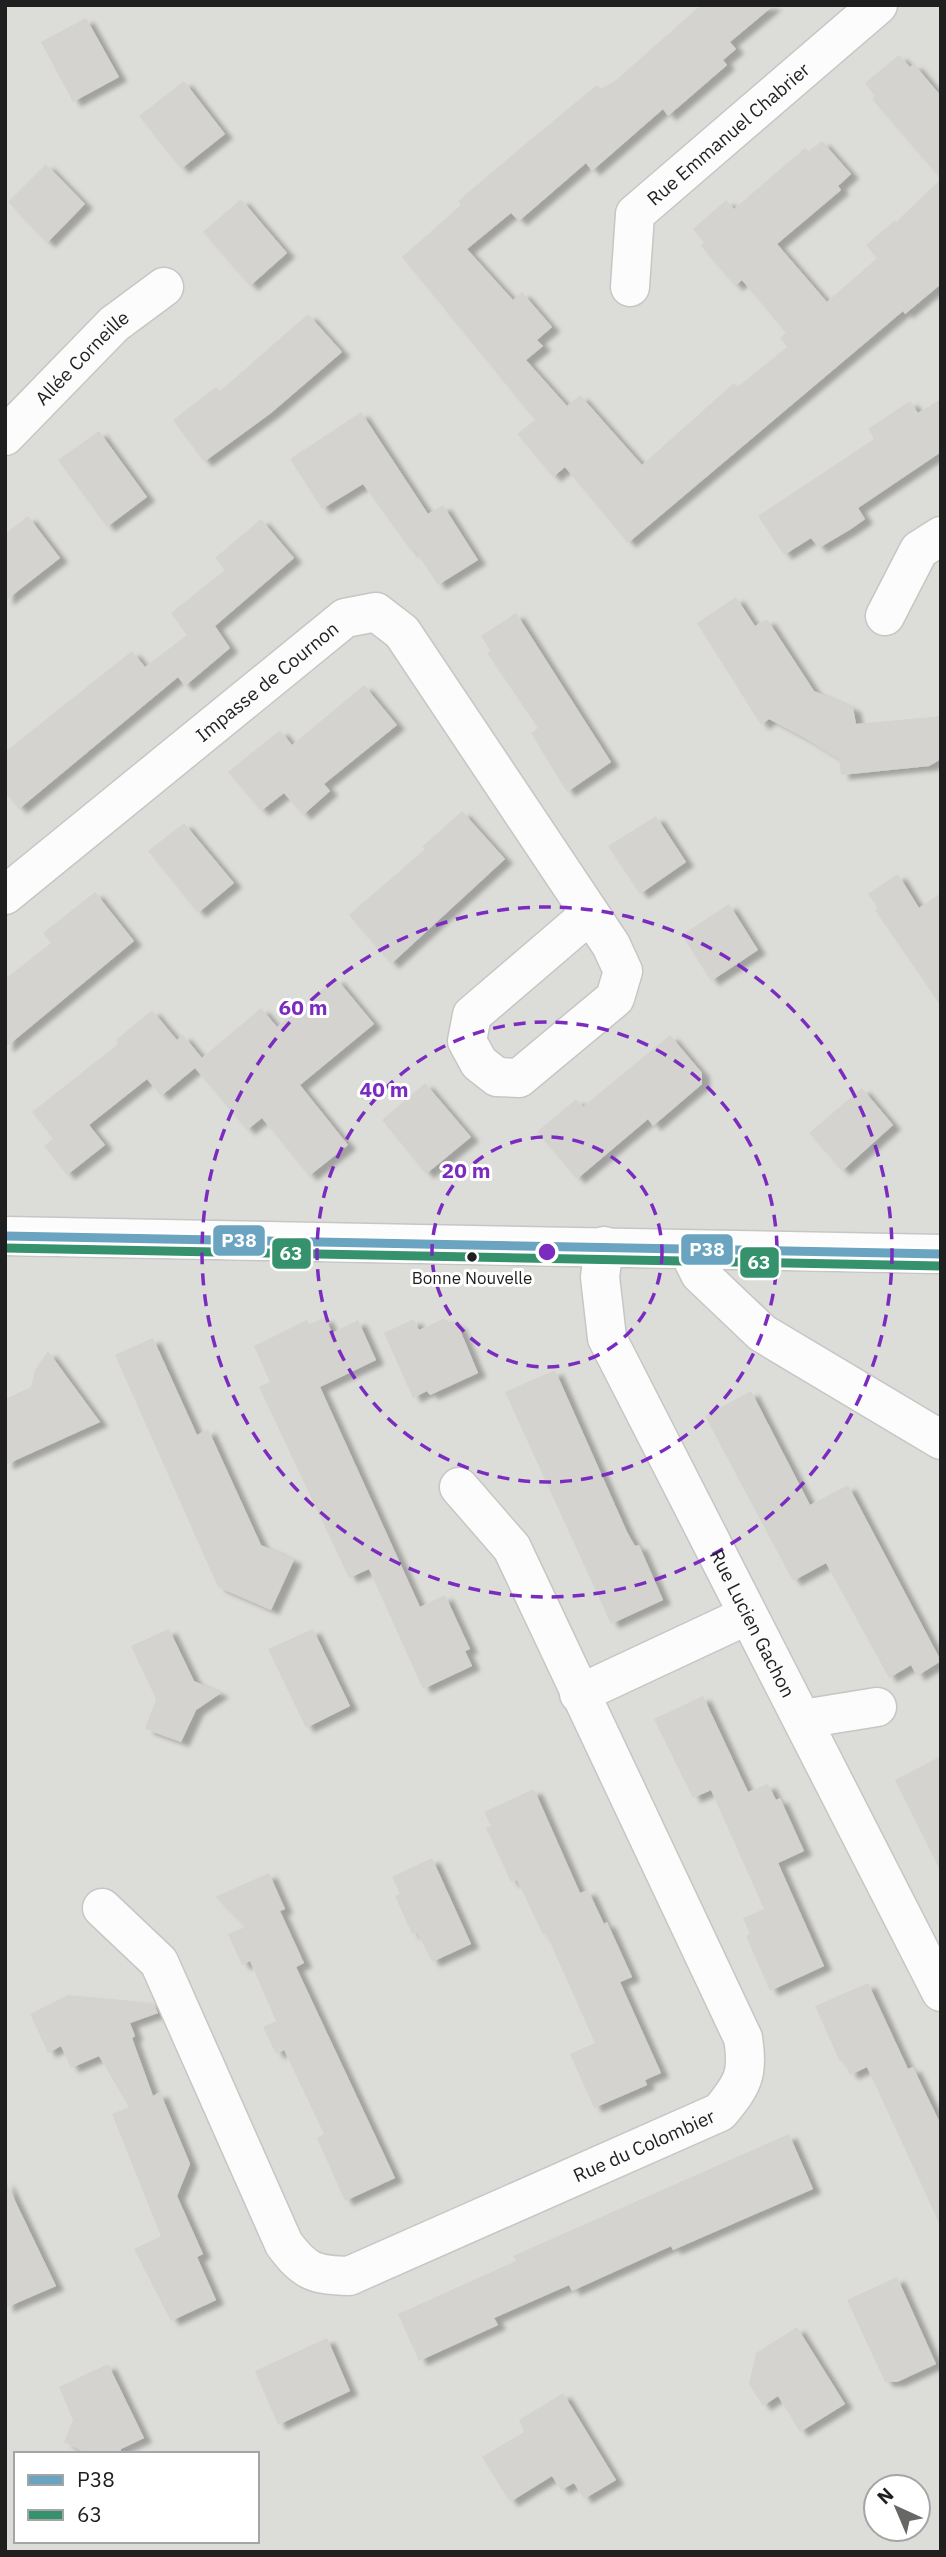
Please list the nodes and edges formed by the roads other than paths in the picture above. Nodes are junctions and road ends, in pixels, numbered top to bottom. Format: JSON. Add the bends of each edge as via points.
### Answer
{"nodes":[{"id":1,"x":878,"y":5,"type":"edge"},
{"id":2,"x":164,"y":287,"type":"dead end"},
{"id":3,"x":630,"y":287,"type":"dead end"},
{"id":4,"x":5,"y":436,"type":"edge"},
{"id":5,"x":941,"y":536,"type":"edge"},
{"id":6,"x":885,"y":616,"type":"dead end"},
{"id":7,"x":5,"y":895,"type":"edge"},
{"id":8,"x":590,"y":914,"type":"dead end"},
{"id":9,"x":5,"y":1236,"type":"edge"},
{"id":10,"x":604,"y":1246,"type":"junction"},
{"id":11,"x":688,"y":1250,"type":"junction"},
{"id":12,"x":941,"y":1254,"type":"edge"},
{"id":13,"x":941,"y":1440,"type":"edge"},
{"id":14,"x":459,"y":1487,"type":"dead end"},
{"id":15,"x":748,"y":1615,"type":"junction"},
{"id":16,"x":579,"y":1694,"type":"junction"},
{"id":17,"x":877,"y":1707,"type":"dead end"},
{"id":18,"x":803,"y":1719,"type":"junction"},
{"id":19,"x":102,"y":1908,"type":"dead end"},
{"id":20,"x":941,"y":1992,"type":"edge"}],
"edges":[{"from":1,"to":3,"type":"street","name":"Rue Emmanuel Chabrier","via":[[635,214]]},
{"from":2,"to":4,"type":"street","name":"Allée Corneille","via":[[114,324]]},
{"from":5,"to":6,"type":"street","via":[[919,550]]},
{"from":7,"to":8,"type":"street","name":"Impasse de Cournon","via":[[345,618],[376,612],[402,632]]},
{"from":9,"to":10,"type":"street"},
{"from":10,"to":11,"type":"street"},
{"from":10,"to":15,"type":"street","name":"Rue Lucien Gachon","via":[[600,1278],[607,1338]]},
{"from":11,"to":12,"type":"street"},
{"from":11,"to":13,"type":"street","via":[[700,1274],[762,1333]]},
{"from":14,"to":16,"type":"street","name":"Rue du Colombier","via":[[512,1548]]},
{"from":15,"to":16,"type":"street"},
{"from":15,"to":18,"type":"street","name":"Rue Lucien Gachon"},
{"from":16,"to":19,"type":"street","name":"Rue du Colombier","via":[[743,2038],[747,2063],[741,2086],[720,2112],[349,2276],[320,2275],[300,2266],[284,2244],[159,1962]]},
{"from":17,"to":18,"type":"street"},
{"from":18,"to":20,"type":"street","name":"Rue Lucien Gachon"}]}
